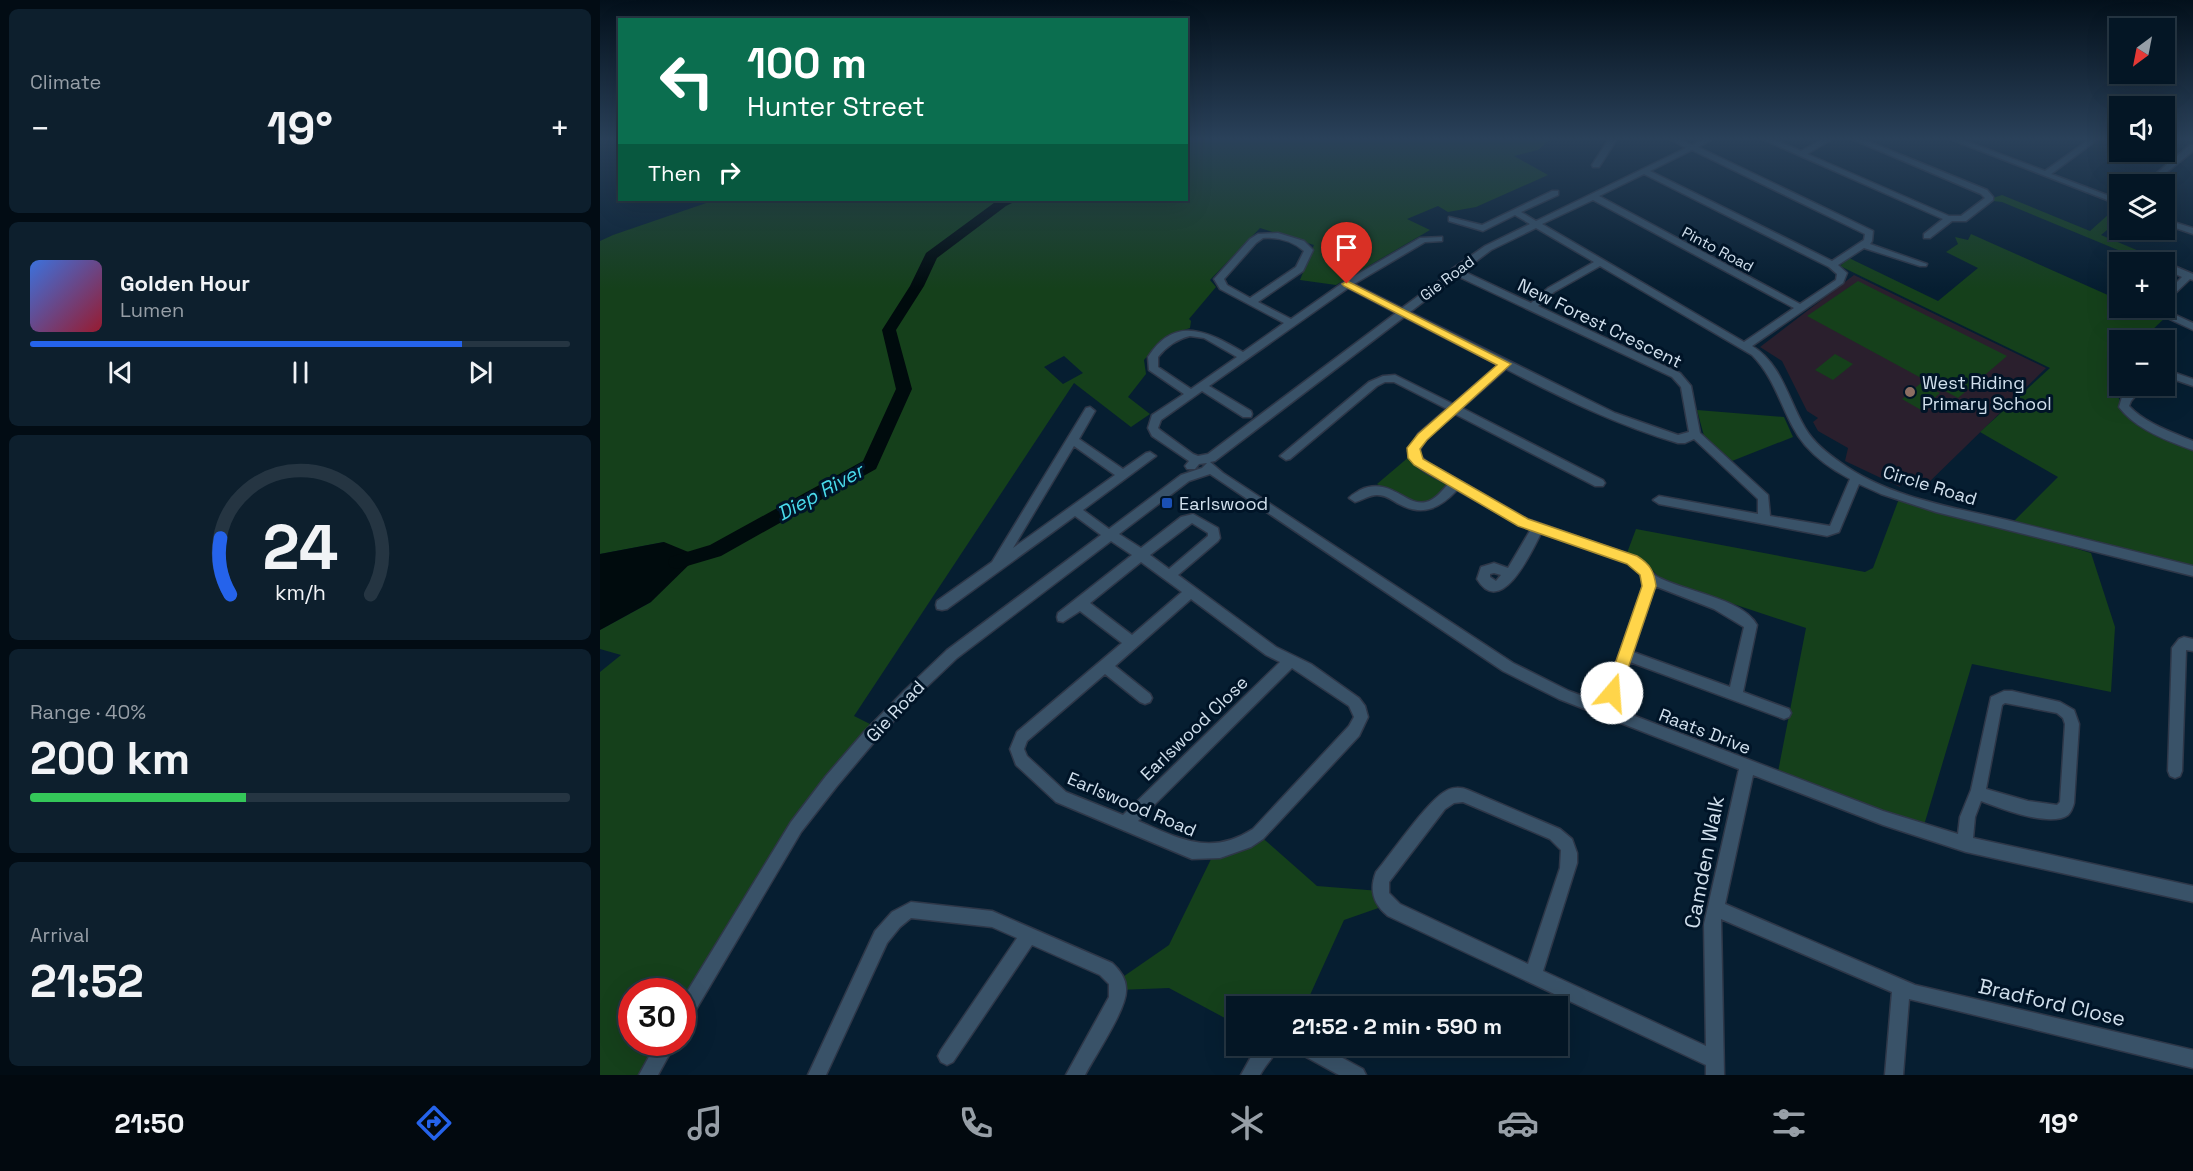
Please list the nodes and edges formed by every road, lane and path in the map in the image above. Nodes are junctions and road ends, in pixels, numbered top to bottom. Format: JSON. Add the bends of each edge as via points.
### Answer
{"nodes":[{"id":1,"x":1606,"y":189,"type":"edge"},
{"id":2,"x":1680,"y":189,"type":"edge"},
{"id":3,"x":1779,"y":189,"type":"edge"},
{"id":4,"x":1883,"y":189,"type":"edge"},
{"id":5,"x":1979,"y":189,"type":"edge"},
{"id":6,"x":2085,"y":189,"type":"edge"},
{"id":7,"x":1555,"y":193,"type":"dead end"},
{"id":8,"x":1592,"y":196,"type":"junction"},
{"id":9,"x":2109,"y":199,"type":"edge"},
{"id":10,"x":1515,"y":212,"type":"junction"},
{"id":11,"x":1950,"y":218,"type":"junction"},
{"id":12,"x":1452,"y":219,"type":"dead end"},
{"id":13,"x":1535,"y":224,"type":"junction"},
{"id":14,"x":2175,"y":225,"type":"edge"},
{"id":15,"x":2193,"y":231,"type":"edge"},
{"id":16,"x":1927,"y":236,"type":"dead end"},
{"id":17,"x":1439,"y":239,"type":"dead end"},
{"id":18,"x":1862,"y":244,"type":"junction"},
{"id":19,"x":1599,"y":262,"type":"junction"},
{"id":20,"x":1832,"y":264,"type":"junction"},
{"id":21,"x":1923,"y":264,"type":"dead end"},
{"id":22,"x":2175,"y":270,"type":"edge"},
{"id":23,"x":1455,"y":272,"type":"junction"},
{"id":24,"x":2191,"y":276,"type":"edge"},
{"id":25,"x":1347,"y":284,"type":"junction"},
{"id":26,"x":2175,"y":291,"type":"edge"},
{"id":27,"x":1251,"y":302,"type":"junction"},
{"id":28,"x":1532,"y":307,"type":"junction"},
{"id":29,"x":1800,"y":308,"type":"junction"},
{"id":30,"x":1402,"y":312,"type":"junction"},
{"id":31,"x":2174,"y":318,"type":"edge"},
{"id":32,"x":1291,"y":323,"type":"junction"},
{"id":33,"x":2193,"y":327,"type":"edge"},
{"id":34,"x":1745,"y":346,"type":"junction"},
{"id":35,"x":1243,"y":356,"type":"junction"},
{"id":36,"x":1505,"y":364,"type":"junction"},
{"id":37,"x":2175,"y":376,"type":"edge"},
{"id":38,"x":2193,"y":382,"type":"edge"},
{"id":39,"x":1201,"y":385,"type":"junction"},
{"id":40,"x":1190,"y":393,"type":"junction"},
{"id":41,"x":2130,"y":396,"type":"edge"},
{"id":42,"x":1453,"y":408,"type":"junction"},
{"id":43,"x":1093,"y":414,"type":"dead end"},
{"id":44,"x":1247,"y":414,"type":"dead end"},
{"id":45,"x":1695,"y":434,"type":"junction"},
{"id":46,"x":1073,"y":440,"type":"junction"},
{"id":47,"x":2193,"y":446,"type":"edge"},
{"id":48,"x":1150,"y":456,"type":"dead end"},
{"id":49,"x":1287,"y":456,"type":"dead end"},
{"id":50,"x":1200,"y":466,"type":"junction"},
{"id":51,"x":1123,"y":475,"type":"junction"},
{"id":52,"x":1857,"y":477,"type":"junction"},
{"id":53,"x":1599,"y":483,"type":"dead end"},
{"id":54,"x":1455,"y":484,"type":"junction"},
{"id":55,"x":1355,"y":498,"type":"dead end"},
{"id":56,"x":1659,"y":500,"type":"dead end"},
{"id":57,"x":1078,"y":508,"type":"junction"},
{"id":58,"x":1764,"y":519,"type":"junction"},
{"id":59,"x":1537,"y":529,"type":"junction"},
{"id":60,"x":1015,"y":532,"type":"junction"},
{"id":61,"x":1115,"y":535,"type":"junction"},
{"id":62,"x":1025,"y":546,"type":"junction"},
{"id":63,"x":1141,"y":555,"type":"junction"},
{"id":64,"x":996,"y":566,"type":"junction"},
{"id":65,"x":2193,"y":571,"type":"edge"},
{"id":66,"x":1512,"y":574,"type":"dead end"},
{"id":67,"x":1169,"y":576,"type":"junction"},
{"id":68,"x":1650,"y":579,"type":"junction"},
{"id":69,"x":1191,"y":592,"type":"junction"},
{"id":70,"x":1080,"y":603,"type":"junction"},
{"id":71,"x":942,"y":605,"type":"dead end"},
{"id":72,"x":1063,"y":617,"type":"dead end"},
{"id":73,"x":1132,"y":643,"type":"junction"},
{"id":74,"x":2193,"y":645,"type":"edge"},
{"id":75,"x":1625,"y":655,"type":"junction"},
{"id":76,"x":1290,"y":661,"type":"junction"},
{"id":77,"x":1105,"y":666,"type":"junction"},
{"id":78,"x":2186,"y":680,"type":"edge"},
{"id":79,"x":1735,"y":696,"type":"junction"},
{"id":80,"x":1145,"y":698,"type":"dead end"},
{"id":81,"x":1606,"y":712,"type":"junction"},
{"id":82,"x":1784,"y":713,"type":"dead end"},
{"id":83,"x":1746,"y":766,"type":"junction"},
{"id":84,"x":2175,"y":771,"type":"dead end"},
{"id":85,"x":1978,"y":793,"type":"junction"},
{"id":86,"x":1125,"y":824,"type":"junction"},
{"id":87,"x":1966,"y":844,"type":"junction"},
{"id":88,"x":2193,"y":894,"type":"edge"},
{"id":89,"x":1715,"y":908,"type":"junction"},
{"id":90,"x":1029,"y":935,"type":"junction"},
{"id":91,"x":1533,"y":975,"type":"junction"},
{"id":92,"x":1901,"y":987,"type":"junction"},
{"id":93,"x":696,"y":993,"type":"edge"},
{"id":94,"x":659,"y":1056,"type":"edge"},
{"id":95,"x":947,"y":1056,"type":"dead end"},
{"id":96,"x":1261,"y":1056,"type":"edge"},
{"id":97,"x":1322,"y":1056,"type":"edge"},
{"id":98,"x":2193,"y":1059,"type":"edge"},
{"id":99,"x":1715,"y":1067,"type":"edge"},
{"id":100,"x":648,"y":1075,"type":"edge"},
{"id":101,"x":818,"y":1075,"type":"edge"},
{"id":102,"x":1075,"y":1075,"type":"edge"},
{"id":103,"x":1250,"y":1075,"type":"edge"},
{"id":104,"x":1357,"y":1075,"type":"edge"},
{"id":105,"x":1894,"y":1075,"type":"edge"}],
"edges":[{"from":1,"to":8,"type":"street","name":"Gie Road"},
{"from":2,"to":20,"type":"street"},
{"from":3,"to":18,"type":"street","via":[[1867,230],[1871,235]]},
{"from":4,"to":11,"type":"street"},
{"from":5,"to":11,"type":"street","via":[[1989,197],[1988,201],[1963,219]]},
{"from":6,"to":9,"type":"street"},
{"from":7,"to":10,"type":"street"},
{"from":8,"to":13,"type":"street","name":"Gie Road"},
{"from":8,"to":29,"type":"street","name":"Pinto Road"},
{"from":10,"to":12,"type":"street","via":[[1483,228]]},
{"from":10,"to":13,"type":"street","name":"Circle Road"},
{"from":11,"to":16,"type":"street"},
{"from":13,"to":19,"type":"street","name":"Circle Road"},
{"from":13,"to":23,"type":"street","name":"Gie Road","via":[[1488,248]]},
{"from":14,"to":15,"type":"street"},
{"from":17,"to":25,"type":"street","via":[[1423,240]]},
{"from":18,"to":20,"type":"street"},
{"from":18,"to":21,"type":"street"},
{"from":19,"to":28,"type":"street","via":[[1551,290]]},
{"from":19,"to":34,"type":"street","name":"Circle Road"},
{"from":20,"to":29,"type":"street","via":[[1842,273],[1840,281]]},
{"from":22,"to":24,"type":"street"},
{"from":23,"to":28,"type":"street","name":"New Forest Crescent"},
{"from":23,"to":30,"type":"street","name":"Gie Road"},
{"from":24,"to":26,"type":"street"},
{"from":25,"to":30,"type":"street"},
{"from":25,"to":32,"type":"street"},
{"from":27,"to":27,"type":"street","via":[[1219,281],[1253,241],[1270,234],[1307,247],[1300,268]]},
{"from":27,"to":32,"type":"street"},
{"from":28,"to":45,"type":"street","name":"New Forest Crescent","via":[[1676,375],[1686,386]]},
{"from":29,"to":34,"type":"street"},
{"from":30,"to":36,"type":"street"},
{"from":30,"to":50,"type":"street","name":"Gie Road"},
{"from":31,"to":33,"type":"street"},
{"from":32,"to":35,"type":"street"},
{"from":34,"to":52,"type":"street","name":"Circle Road","via":[[1774,371],[1801,432],[1812,446]]},
{"from":35,"to":39,"type":"street"},
{"from":35,"to":40,"type":"street","via":[[1196,332],[1183,333],[1160,348],[1153,357],[1153,368]]},
{"from":36,"to":42,"type":"street"},
{"from":36,"to":45,"type":"street","via":[[1638,427],[1682,440]]},
{"from":37,"to":38,"type":"street"},
{"from":39,"to":40,"type":"street"},
{"from":39,"to":44,"type":"street"},
{"from":40,"to":50,"type":"street","name":"Raats Drive","via":[[1153,425],[1156,433]]},
{"from":41,"to":47,"type":"street","via":[[2124,406],[2136,418]]},
{"from":42,"to":49,"type":"street","via":[[1402,380],[1383,379]]},
{"from":42,"to":53,"type":"street"},
{"from":42,"to":54,"type":"street","via":[[1422,437],[1413,453],[1423,465]]},
{"from":43,"to":46,"type":"street"},
{"from":45,"to":58,"type":"street","via":[[1764,498]]},
{"from":46,"to":51,"type":"street"},
{"from":46,"to":60,"type":"street"},
{"from":48,"to":51,"type":"street"},
{"from":50,"to":61,"type":"street","name":"Gie Road"},
{"from":50,"to":81,"type":"street","name":"Raats Drive","via":[[1508,668]]},
{"from":51,"to":57,"type":"street"},
{"from":52,"to":58,"type":"street","via":[[1835,529],[1827,531]]},
{"from":52,"to":65,"type":"street","name":"Circle Road","via":[[1910,499]]},
{"from":54,"to":55,"type":"street","via":[[1441,499],[1426,507],[1413,506],[1380,489]]},
{"from":54,"to":59,"type":"street"},
{"from":56,"to":58,"type":"street"},
{"from":57,"to":61,"type":"street","name":"Earlswood Road"},
{"from":57,"to":62,"type":"street"},
{"from":59,"to":66,"type":"street"},
{"from":59,"to":68,"type":"street","via":[[1632,560]]},
{"from":60,"to":62,"type":"street","via":[[1014,544]]},
{"from":60,"to":64,"type":"street"},
{"from":61,"to":63,"type":"street","name":"Earlswood Road"},
{"from":61,"to":93,"type":"street","name":"Gie Road","via":[[952,654],[921,682],[812,804]]},
{"from":62,"to":64,"type":"street"},
{"from":63,"to":67,"type":"street","name":"Earlswood Road"},
{"from":63,"to":67,"type":"street","via":[[1189,518],[1214,531],[1210,542]]},
{"from":63,"to":70,"type":"street"},
{"from":64,"to":71,"type":"street"},
{"from":67,"to":69,"type":"street","name":"Earlswood Road"},
{"from":68,"to":75,"type":"street"},
{"from":68,"to":79,"type":"street","via":[[1699,597],[1749,622],[1752,628]]},
{"from":69,"to":73,"type":"street","name":"Earlswood Road"},
{"from":69,"to":76,"type":"street","name":"Earlswood Road","via":[[1270,651]]},
{"from":70,"to":72,"type":"street"},
{"from":70,"to":73,"type":"street"},
{"from":73,"to":77,"type":"street","name":"Earlswood Road"},
{"from":74,"to":78,"type":"street","via":[[2184,643],[2179,648]]},
{"from":75,"to":79,"type":"street"},
{"from":75,"to":81,"type":"street"},
{"from":76,"to":86,"type":"street","name":"Earlswood Close"},
{"from":76,"to":86,"type":"street","name":"Earlswood Road","via":[[1354,702],[1361,717],[1354,730],[1258,834],[1233,847],[1205,852],[1192,851]]},
{"from":77,"to":80,"type":"street"},
{"from":77,"to":86,"type":"street","name":"Earlswood Road","via":[[1022,737],[1018,755],[1061,797]]},
{"from":78,"to":84,"type":"street"},
{"from":79,"to":82,"type":"street"},
{"from":81,"to":83,"type":"street","name":"Raats Drive"},
{"from":83,"to":87,"type":"street","name":"Raats Drive","via":[[1883,818]]},
{"from":83,"to":89,"type":"street","name":"Camden Walk"},
{"from":85,"to":85,"type":"street","via":[[1994,708],[2000,698],[2060,708],[2069,714],[2072,724],[2067,803],[2062,810],[2024,807]]},
{"from":85,"to":87,"type":"street","via":[[1972,800],[1965,826]]},
{"from":87,"to":88,"type":"street","name":"Raats Drive"},
{"from":89,"to":92,"type":"street","name":"Bradford Close"},
{"from":89,"to":99,"type":"street","name":"Camden Walk","via":[[1711,951]]},
{"from":90,"to":95,"type":"street"},
{"from":90,"to":101,"type":"street","via":[[977,916],[911,910],[902,913],[881,938]]},
{"from":90,"to":102,"type":"street","via":[[1106,969],[1119,986],[1110,1015]]},
{"from":91,"to":91,"type":"street","via":[[1395,910],[1382,899],[1382,878],[1440,804],[1451,796],[1463,795],[1556,834],[1567,844],[1568,868]]},
{"from":91,"to":99,"type":"street"},
{"from":92,"to":98,"type":"street","name":"Bradford Close"},
{"from":92,"to":105,"type":"street"},
{"from":94,"to":100,"type":"street"},
{"from":96,"to":103,"type":"street"},
{"from":97,"to":104,"type":"street"}]}
